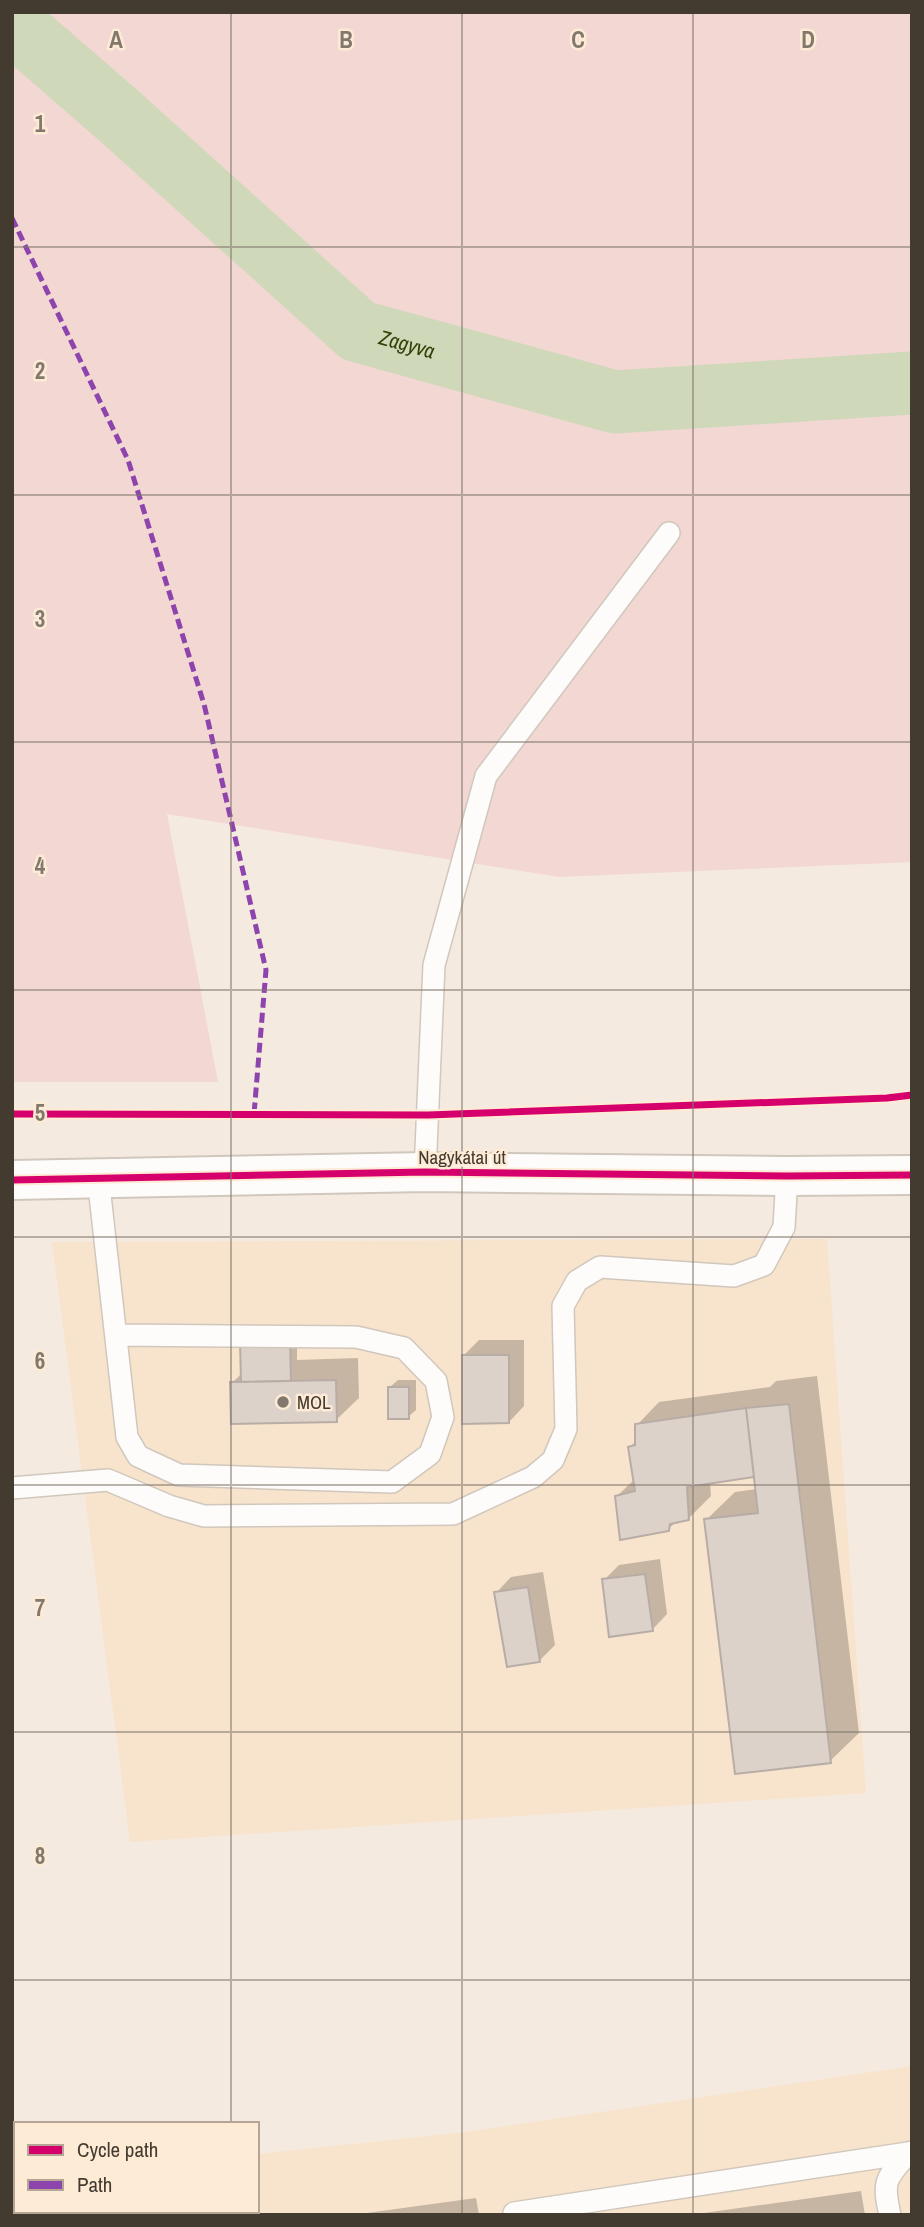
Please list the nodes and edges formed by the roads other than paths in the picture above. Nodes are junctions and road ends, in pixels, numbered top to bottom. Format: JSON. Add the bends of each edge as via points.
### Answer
{"nodes":[{"id":1,"x":669,"y":533,"type":"dead end"},
{"id":2,"x":425,"y":1172,"type":"junction"},
{"id":3,"x":912,"y":1175,"type":"edge"},
{"id":4,"x":787,"y":1176,"type":"junction"},
{"id":5,"x":98,"y":1177,"type":"junction"},
{"id":6,"x":12,"y":1180,"type":"edge"},
{"id":7,"x":117,"y":1335,"type":"junction"},
{"id":8,"x":12,"y":1488,"type":"edge"},
{"id":9,"x":910,"y":2152,"type":"edge"},
{"id":10,"x":514,"y":2213,"type":"edge"},
{"id":11,"x":890,"y":2215,"type":"edge"}],
"edges":[{"from":1,"to":2,"type":"lane","via":[[486,776],[434,965]]},
{"from":2,"to":4,"type":"street","name":"Nagykátai út"},
{"from":2,"to":5,"type":"street","name":"Nagykátai út"},
{"from":3,"to":4,"type":"street","name":"Nagykátai út"},
{"from":4,"to":8,"type":"lane","via":[[784,1227],[764,1265],[734,1276],[600,1266],[577,1281],[563,1306],[566,1429],[554,1460],[533,1477],[453,1514],[204,1516],[108,1480]]},
{"from":5,"to":6,"type":"street","name":"Nagykátai út"},
{"from":5,"to":7,"type":"lane"},
{"from":7,"to":7,"type":"lane","via":[[127,1437],[138,1456],[180,1475],[391,1482],[430,1454],[443,1416],[436,1381],[404,1348],[356,1337]]},
{"from":9,"to":10,"type":"lane"},
{"from":9,"to":11,"type":"lane","via":[[890,2175],[884,2190]]}]}
